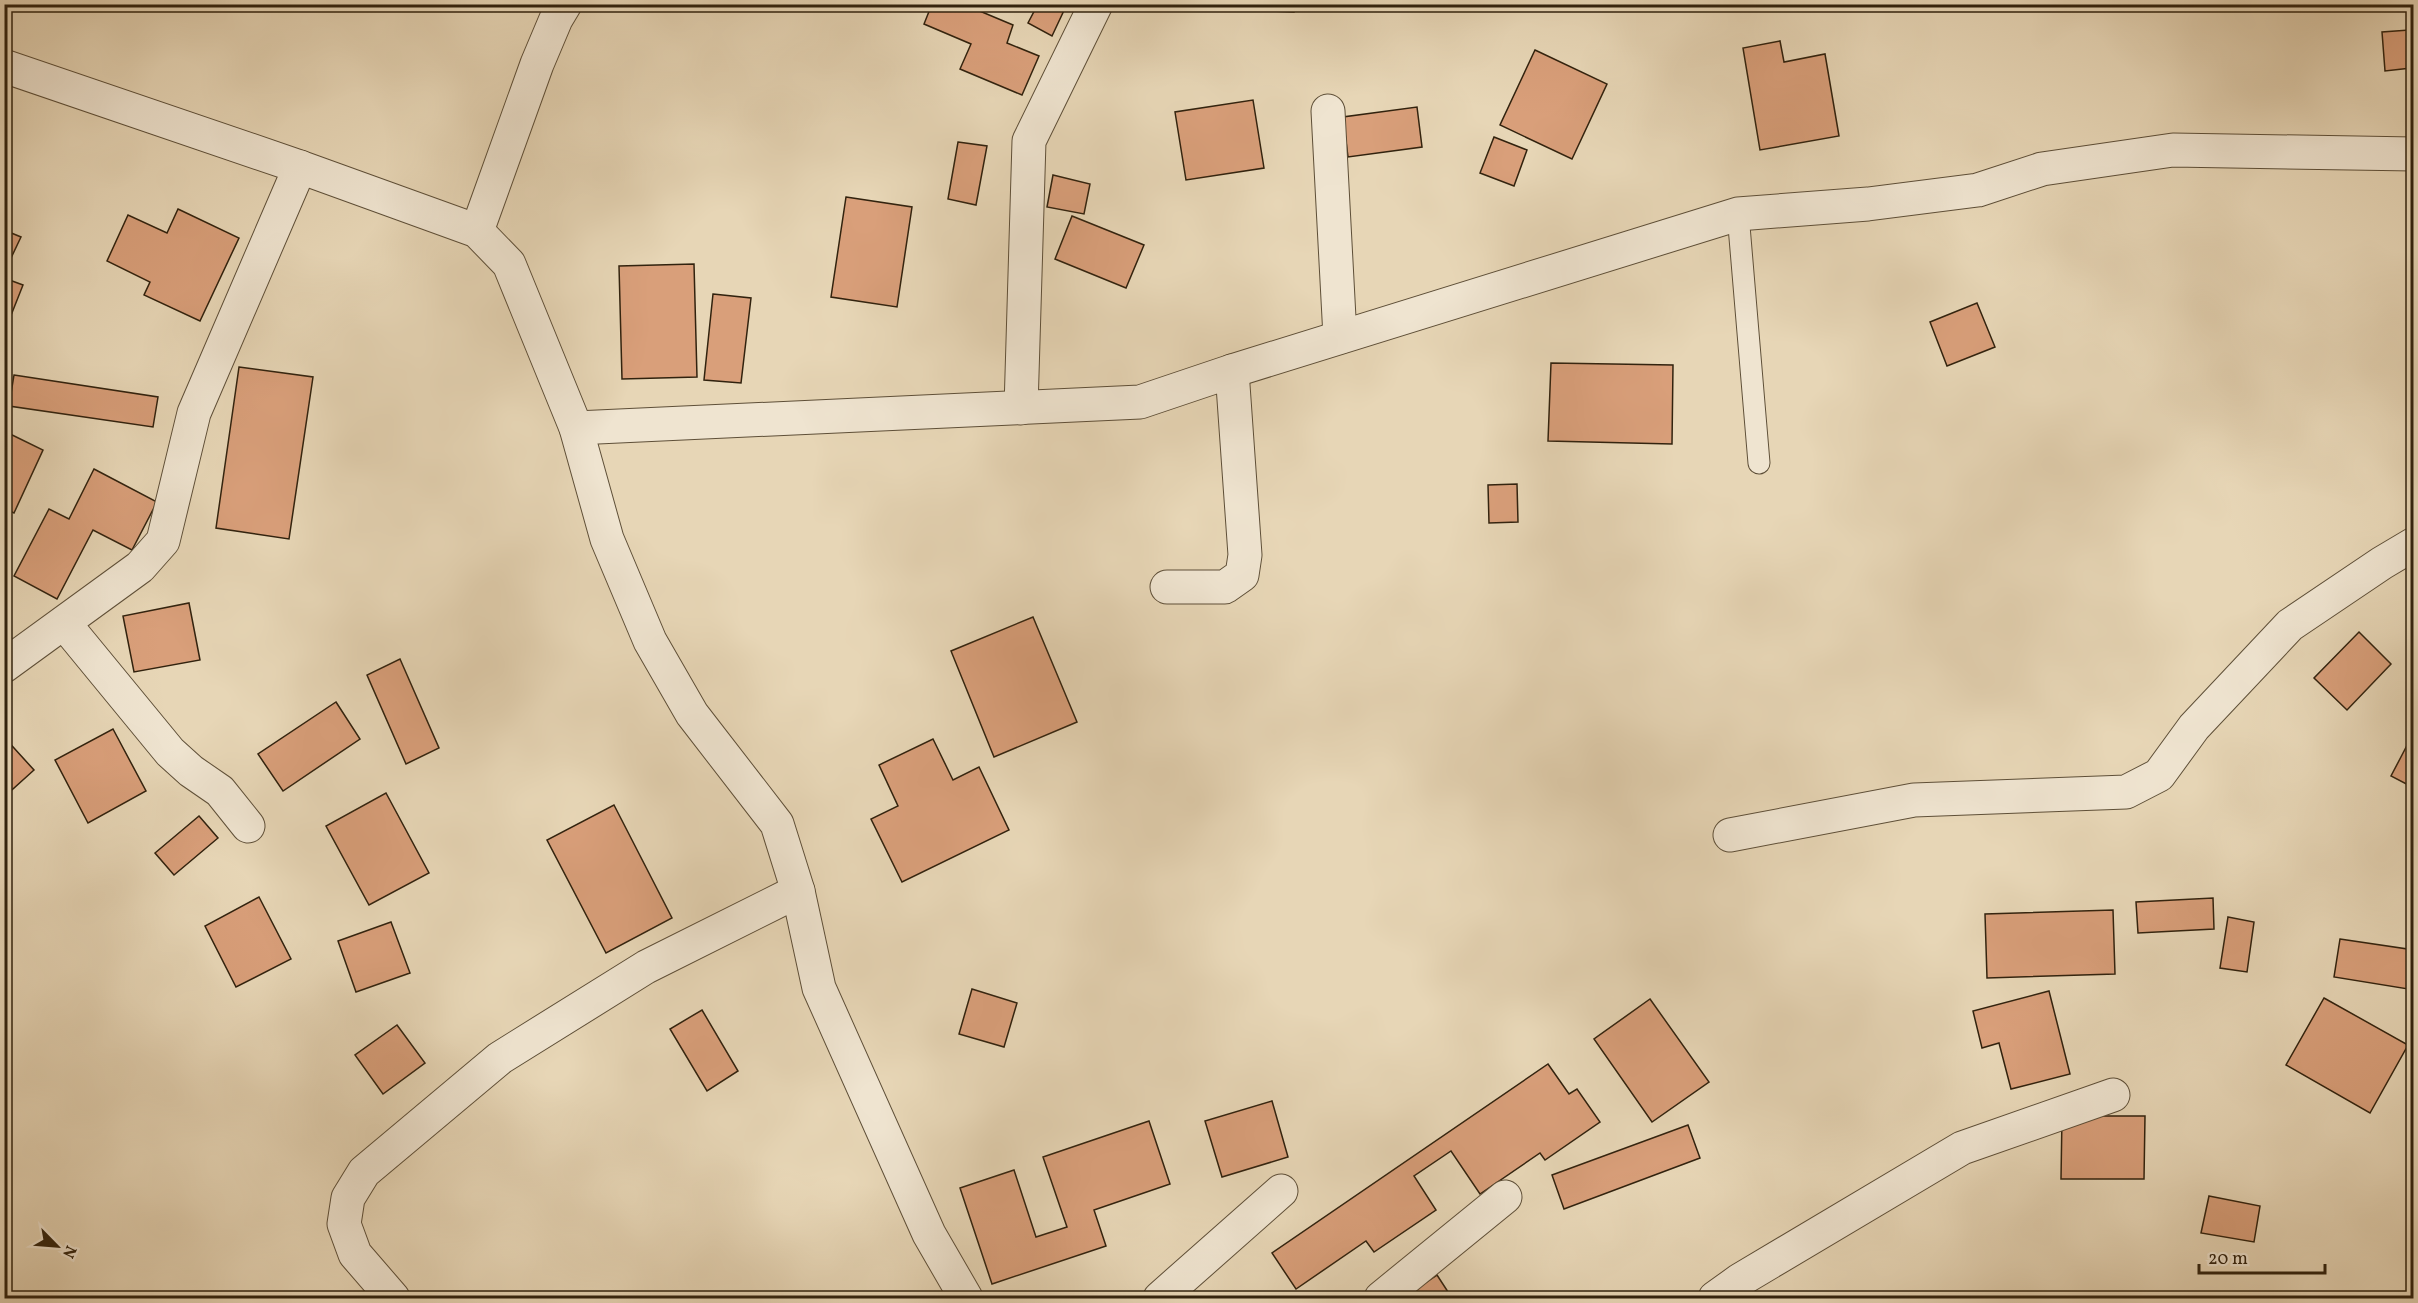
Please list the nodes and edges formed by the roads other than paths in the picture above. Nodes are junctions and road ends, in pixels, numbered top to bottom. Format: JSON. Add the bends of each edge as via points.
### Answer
{"nodes":[{"id":1,"x":565,"y":4,"type":"edge"},
{"id":2,"x":1096,"y":4,"type":"edge"},
{"id":3,"x":4,"y":66,"type":"edge"},
{"id":4,"x":1328,"y":111,"type":"dead end"},
{"id":5,"x":2414,"y":154,"type":"edge"},
{"id":6,"x":300,"y":167,"type":"junction"},
{"id":7,"x":1738,"y":214,"type":"junction"},
{"id":8,"x":477,"y":231,"type":"junction"},
{"id":9,"x":1340,"y":337,"type":"junction"},
{"id":10,"x":1232,"y":371,"type":"junction"},
{"id":11,"x":1021,"y":408,"type":"junction"},
{"id":12,"x":576,"y":428,"type":"junction"},
{"id":13,"x":1759,"y":463,"type":"dead end"},
{"id":14,"x":2414,"y":544,"type":"edge"},
{"id":15,"x":1167,"y":587,"type":"dead end"},
{"id":16,"x":64,"y":622,"type":"junction"},
{"id":17,"x":4,"y":666,"type":"edge"},
{"id":18,"x":248,"y":826,"type":"dead end"},
{"id":19,"x":1730,"y":836,"type":"dead end"},
{"id":20,"x":798,"y":891,"type":"junction"},
{"id":21,"x":2113,"y":1095,"type":"dead end"},
{"id":22,"x":1281,"y":1191,"type":"dead end"},
{"id":23,"x":1505,"y":1197,"type":"dead end"},
{"id":24,"x":393,"y":1299,"type":"edge"},
{"id":25,"x":966,"y":1299,"type":"edge"},
{"id":26,"x":1160,"y":1299,"type":"edge"},
{"id":27,"x":1382,"y":1299,"type":"edge"},
{"id":28,"x":1715,"y":1299,"type":"edge"}],
"edges":[{"from":1,"to":8,"type":"street","via":[[537,64]]},
{"from":2,"to":11,"type":"street","via":[[1029,141]]},
{"from":3,"to":6,"type":"street"},
{"from":4,"to":9,"type":"street"},
{"from":5,"to":7,"type":"street","via":[[2173,150],[2042,169],[1978,190]]},
{"from":6,"to":8,"type":"street"},
{"from":6,"to":16,"type":"street","via":[[194,413],[163,541],[140,567]]},
{"from":7,"to":9,"type":"street"},
{"from":7,"to":13,"type":"lane"},
{"from":8,"to":12,"type":"street","via":[[509,264]]},
{"from":9,"to":10,"type":"street"},
{"from":10,"to":11,"type":"street","via":[[1140,402]]},
{"from":10,"to":15,"type":"street","via":[[1245,555],[1242,575],[1225,587]]},
{"from":11,"to":12,"type":"street"},
{"from":12,"to":20,"type":"street","via":[[607,539],[650,641],[692,714],[777,824]]},
{"from":14,"to":19,"type":"street","via":[[2290,625],[2194,727],[2160,775],[2126,792],[1914,800]]},
{"from":16,"to":17,"type":"street"},
{"from":16,"to":18,"type":"street","via":[[170,752],[220,791]]},
{"from":20,"to":24,"type":"street","via":[[646,967],[500,1058],[364,1172],[348,1198],[344,1224],[355,1254]]},
{"from":20,"to":25,"type":"street","via":[[819,988],[928,1234]]},
{"from":21,"to":28,"type":"street","via":[[1962,1148],[1740,1280]]},
{"from":22,"to":26,"type":"street"},
{"from":23,"to":27,"type":"street"}]}
